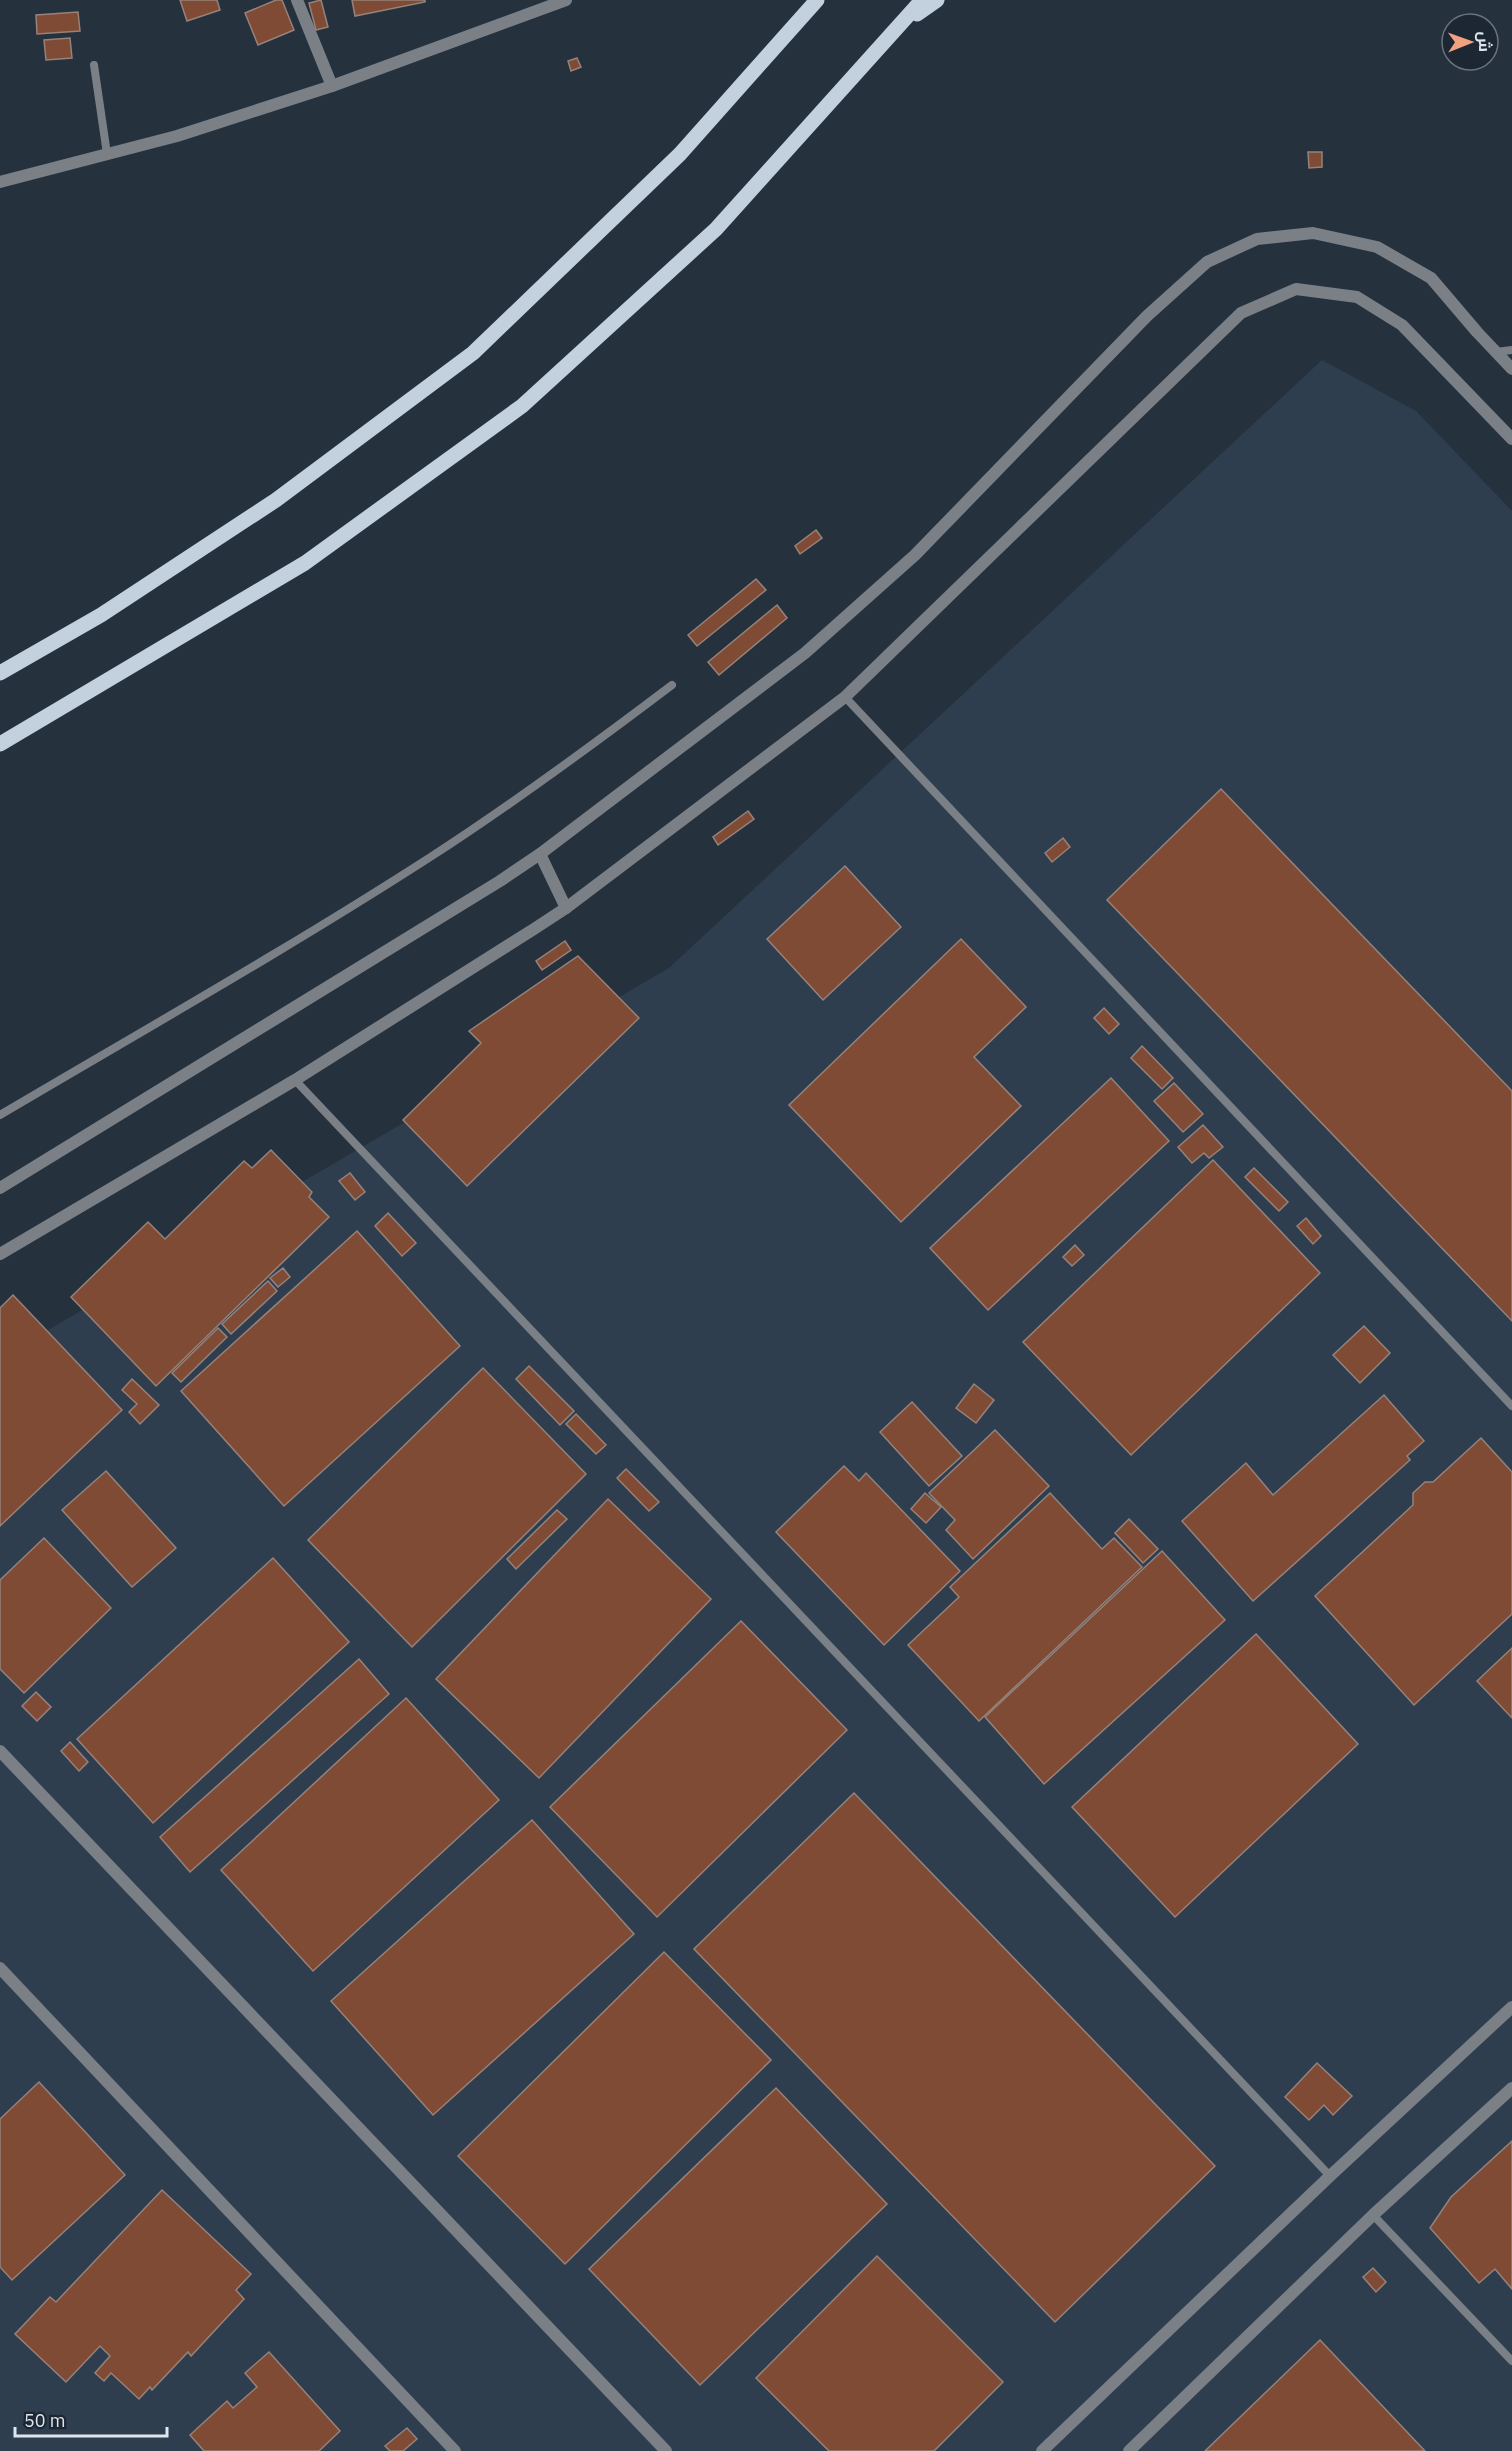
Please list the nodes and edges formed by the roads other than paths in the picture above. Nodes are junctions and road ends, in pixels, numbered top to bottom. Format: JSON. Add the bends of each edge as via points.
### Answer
{"nodes":[{"id":1,"x":297,"y":0,"type":"edge"},
{"id":2,"x":566,"y":0,"type":"edge"},
{"id":3,"x":817,"y":0,"type":"edge"},
{"id":4,"x":922,"y":0,"type":"edge"},
{"id":5,"x":937,"y":0,"type":"edge"},
{"id":6,"x":896,"y":30,"type":"junction"},
{"id":7,"x":94,"y":64,"type":"dead end"},
{"id":8,"x":332,"y":86,"type":"junction"},
{"id":9,"x":107,"y":154,"type":"junction"},
{"id":10,"x":0,"y":182,"type":"edge"},
{"id":11,"x":1512,"y":350,"type":"edge"},
{"id":12,"x":1496,"y":352,"type":"junction"},
{"id":13,"x":1512,"y":369,"type":"edge"},
{"id":14,"x":1512,"y":439,"type":"edge"},
{"id":15,"x":0,"y":673,"type":"edge"},
{"id":16,"x":672,"y":685,"type":"dead end"},
{"id":17,"x":845,"y":697,"type":"junction"},
{"id":18,"x":0,"y":744,"type":"edge"},
{"id":19,"x":540,"y":854,"type":"junction"},
{"id":20,"x":566,"y":908,"type":"junction"},
{"id":21,"x":295,"y":1080,"type":"junction"},
{"id":22,"x":0,"y":1115,"type":"edge"},
{"id":23,"x":0,"y":1188,"type":"edge"},
{"id":24,"x":0,"y":1254,"type":"edge"},
{"id":25,"x":1512,"y":1406,"type":"edge"},
{"id":26,"x":0,"y":1751,"type":"edge"},
{"id":27,"x":0,"y":1968,"type":"edge"},
{"id":28,"x":1512,"y":2007,"type":"edge"},
{"id":29,"x":1512,"y":2088,"type":"edge"},
{"id":30,"x":1330,"y":2176,"type":"junction"},
{"id":31,"x":1373,"y":2214,"type":"junction"},
{"id":32,"x":1512,"y":2361,"type":"edge"},
{"id":33,"x":455,"y":2451,"type":"edge"},
{"id":34,"x":666,"y":2451,"type":"edge"},
{"id":35,"x":1042,"y":2451,"type":"edge"},
{"id":36,"x":1129,"y":2451,"type":"edge"}],
"edges":[{"from":1,"to":8,"type":"street"},
{"from":2,"to":8,"type":"street"},
{"from":3,"to":15,"type":"main road","via":[[680,154],[473,353],[276,500],[101,615]]},
{"from":4,"to":6,"type":"main road"},
{"from":5,"to":6,"type":"main road"},
{"from":6,"to":18,"type":"main road","via":[[716,229],[522,406],[305,563]]},
{"from":7,"to":9,"type":"lane"},
{"from":8,"to":9,"type":"street","via":[[177,136]]},
{"from":9,"to":10,"type":"street"},
{"from":11,"to":12,"type":"lane"},
{"from":12,"to":13,"type":"street"},
{"from":12,"to":19,"type":"street","via":[[1431,278],[1377,246],[1313,233],[1257,238],[1207,262],[1147,316],[915,555],[805,653]]},
{"from":14,"to":17,"type":"street","via":[[1402,325],[1357,297],[1296,289],[1241,313]]},
{"from":16,"to":22,"type":"lane","via":[[514,801],[351,908]]},
{"from":17,"to":20,"type":"street"},
{"from":17,"to":25,"type":"lane"},
{"from":19,"to":20,"type":"street"},
{"from":19,"to":23,"type":"street"},
{"from":20,"to":21,"type":"street"},
{"from":21,"to":24,"type":"street"},
{"from":21,"to":30,"type":"lane"},
{"from":26,"to":34,"type":"street"},
{"from":27,"to":33,"type":"street"},
{"from":28,"to":30,"type":"street"},
{"from":29,"to":31,"type":"street"},
{"from":30,"to":35,"type":"street"},
{"from":31,"to":32,"type":"lane"},
{"from":31,"to":36,"type":"street"}]}
